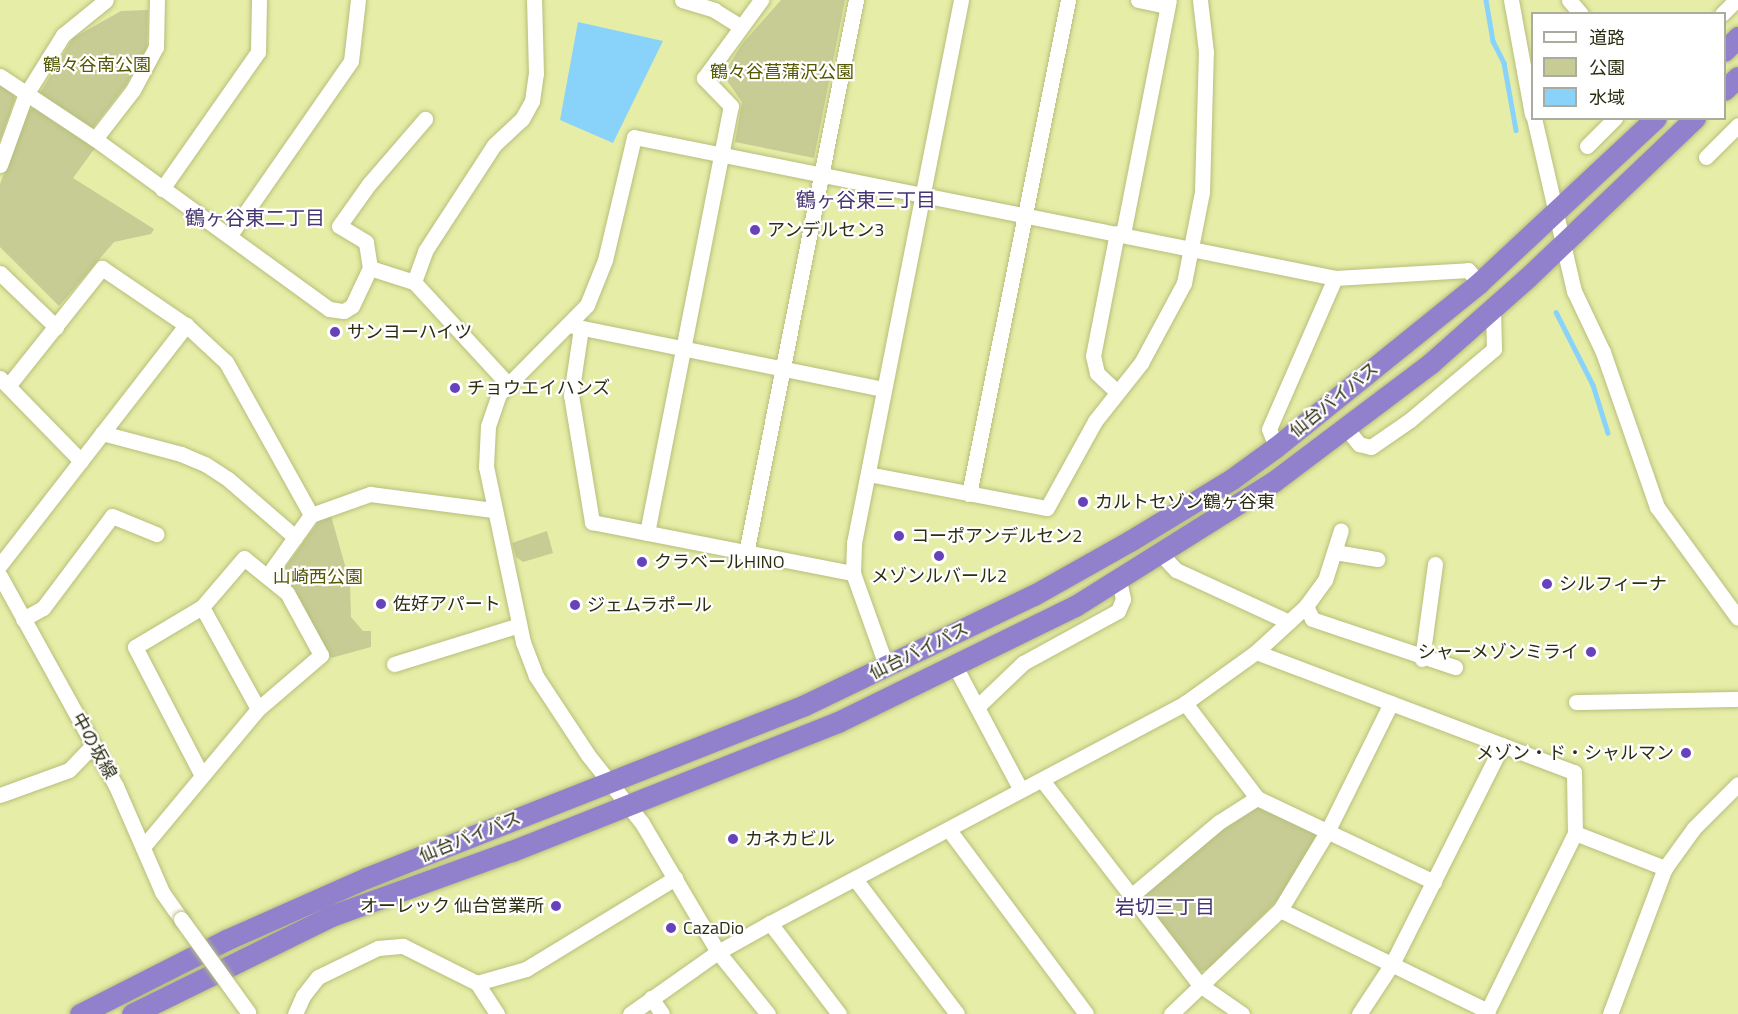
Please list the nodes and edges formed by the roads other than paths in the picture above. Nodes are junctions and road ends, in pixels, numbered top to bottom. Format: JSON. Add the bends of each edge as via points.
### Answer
{"nodes":[{"id":1,"x":106,"y":0,"type":"edge"},
{"id":2,"x":157,"y":0,"type":"edge"},
{"id":3,"x":258,"y":0,"type":"edge"},
{"id":4,"x":358,"y":0,"type":"edge"},
{"id":5,"x":534,"y":0,"type":"edge"},
{"id":6,"x":682,"y":0,"type":"edge"},
{"id":7,"x":761,"y":0,"type":"edge"},
{"id":8,"x":856,"y":0,"type":"edge"},
{"id":9,"x":961,"y":0,"type":"edge"},
{"id":10,"x":1068,"y":0,"type":"edge"},
{"id":11,"x":1138,"y":0,"type":"edge"},
{"id":12,"x":1200,"y":0,"type":"edge"},
{"id":13,"x":1511,"y":0,"type":"edge"},
{"id":14,"x":1569,"y":0,"type":"edge"},
{"id":15,"x":1736,"y":0,"type":"edge"},
{"id":16,"x":1168,"y":3,"type":"edge"},
{"id":17,"x":717,"y":5,"type":"edge"},
{"id":18,"x":1579,"y":12,"type":"edge"},
{"id":19,"x":1724,"y":12,"type":"edge"},
{"id":20,"x":740,"y":26,"type":"junction"},
{"id":21,"x":1738,"y":38,"type":"edge"},
{"id":22,"x":1726,"y":50,"type":"edge"},
{"id":23,"x":0,"y":76,"type":"edge"},
{"id":24,"x":1738,"y":77,"type":"edge"},
{"id":25,"x":1726,"y":89,"type":"edge"},
{"id":26,"x":25,"y":96,"type":"junction"},
{"id":27,"x":1531,"y":104,"type":"edge"},
{"id":28,"x":425,"y":119,"type":"dead end"},
{"id":29,"x":1533,"y":120,"type":"edge"},
{"id":30,"x":1613,"y":120,"type":"edge"},
{"id":31,"x":1654,"y":120,"type":"edge"},
{"id":32,"x":1693,"y":120,"type":"edge"},
{"id":33,"x":1738,"y":125,"type":"edge"},
{"id":34,"x":95,"y":139,"type":"junction"},
{"id":35,"x":1587,"y":146,"type":"dead end"},
{"id":36,"x":721,"y":155,"type":"junction"},
{"id":37,"x":1706,"y":157,"type":"dead end"},
{"id":38,"x":0,"y":165,"type":"edge"},
{"id":39,"x":821,"y":174,"type":"junction"},
{"id":40,"x":162,"y":189,"type":"junction"},
{"id":41,"x":922,"y":193,"type":"junction"},
{"id":42,"x":1025,"y":213,"type":"junction"},
{"id":43,"x":1554,"y":215,"type":"junction"},
{"id":44,"x":1120,"y":233,"type":"junction"},
{"id":45,"x":230,"y":235,"type":"junction"},
{"id":46,"x":1561,"y":247,"type":"junction"},
{"id":47,"x":1191,"y":248,"type":"junction"},
{"id":48,"x":370,"y":268,"type":"junction"},
{"id":49,"x":0,"y":273,"type":"edge"},
{"id":50,"x":1335,"y":278,"type":"junction"},
{"id":51,"x":414,"y":282,"type":"junction"},
{"id":52,"x":1479,"y":284,"type":"junction"},
{"id":53,"x":1493,"y":309,"type":"junction"},
{"id":54,"x":186,"y":325,"type":"junction"},
{"id":55,"x":574,"y":326,"type":"junction"},
{"id":56,"x":56,"y":327,"type":"junction"},
{"id":57,"x":683,"y":348,"type":"junction"},
{"id":58,"x":781,"y":367,"type":"junction"},
{"id":59,"x":4,"y":382,"type":"edge"},
{"id":60,"x":506,"y":382,"type":"junction"},
{"id":61,"x":885,"y":389,"type":"junction"},
{"id":62,"x":1116,"y":391,"type":"junction"},
{"id":63,"x":1346,"y":428,"type":"junction"},
{"id":64,"x":102,"y":433,"type":"junction"},
{"id":65,"x":1276,"y":447,"type":"junction"},
{"id":66,"x":81,"y":461,"type":"junction"},
{"id":67,"x":868,"y":474,"type":"junction"},
{"id":68,"x":969,"y":494,"type":"junction"},
{"id":69,"x":493,"y":510,"type":"junction"},
{"id":70,"x":311,"y":515,"type":"junction"},
{"id":71,"x":1341,"y":530,"type":"dead end"},
{"id":72,"x":647,"y":533,"type":"junction"},
{"id":73,"x":156,"y":534,"type":"dead end"},
{"id":74,"x":295,"y":537,"type":"junction"},
{"id":75,"x":1335,"y":552,"type":"junction"},
{"id":76,"x":747,"y":554,"type":"junction"},
{"id":77,"x":1161,"y":554,"type":"junction"},
{"id":78,"x":1377,"y":559,"type":"dead end"},
{"id":79,"x":0,"y":565,"type":"edge"},
{"id":80,"x":853,"y":573,"type":"junction"},
{"id":81,"x":1430,"y":573,"type":"dead end"},
{"id":82,"x":268,"y":575,"type":"junction"},
{"id":83,"x":0,"y":576,"type":"edge"},
{"id":84,"x":1119,"y":580,"type":"junction"},
{"id":85,"x":1306,"y":606,"type":"junction"},
{"id":86,"x":202,"y":607,"type":"junction"},
{"id":87,"x":1738,"y":618,"type":"edge"},
{"id":88,"x":23,"y":619,"type":"junction"},
{"id":89,"x":1289,"y":622,"type":"junction"},
{"id":90,"x":519,"y":625,"type":"junction"},
{"id":91,"x":1256,"y":652,"type":"junction"},
{"id":92,"x":1422,"y":659,"type":"junction"},
{"id":93,"x":394,"y":664,"type":"dead end"},
{"id":94,"x":1455,"y":667,"type":"dead end"},
{"id":95,"x":887,"y":668,"type":"junction"},
{"id":96,"x":956,"y":668,"type":"junction"},
{"id":97,"x":1738,"y":699,"type":"edge"},
{"id":98,"x":1576,"y":702,"type":"dead end"},
{"id":99,"x":1185,"y":703,"type":"junction"},
{"id":100,"x":1391,"y":703,"type":"junction"},
{"id":101,"x":977,"y":707,"type":"junction"},
{"id":102,"x":258,"y":709,"type":"junction"},
{"id":103,"x":93,"y":745,"type":"junction"},
{"id":104,"x":1502,"y":745,"type":"junction"},
{"id":105,"x":201,"y":774,"type":"junction"},
{"id":106,"x":1042,"y":780,"type":"junction"},
{"id":107,"x":608,"y":782,"type":"junction"},
{"id":108,"x":1738,"y":784,"type":"edge"},
{"id":109,"x":1022,"y":790,"type":"junction"},
{"id":110,"x":0,"y":795,"type":"edge"},
{"id":111,"x":1257,"y":798,"type":"junction"},
{"id":112,"x":627,"y":805,"type":"junction"},
{"id":113,"x":949,"y":830,"type":"junction"},
{"id":114,"x":1327,"y":832,"type":"junction"},
{"id":115,"x":1575,"y":833,"type":"junction"},
{"id":116,"x":143,"y":847,"type":"junction"},
{"id":117,"x":1665,"y":868,"type":"junction"},
{"id":118,"x":675,"y":878,"type":"junction"},
{"id":119,"x":855,"y":879,"type":"junction"},
{"id":120,"x":1434,"y":882,"type":"junction"},
{"id":121,"x":1131,"y":896,"type":"junction"},
{"id":122,"x":1280,"y":910,"type":"junction"},
{"id":123,"x":770,"y":922,"type":"junction"},
{"id":124,"x":718,"y":952,"type":"junction"},
{"id":125,"x":1392,"y":964,"type":"junction"},
{"id":126,"x":477,"y":982,"type":"junction"},
{"id":127,"x":1200,"y":986,"type":"junction"},
{"id":128,"x":651,"y":998,"type":"junction"},
{"id":129,"x":1487,"y":1012,"type":"edge"},
{"id":130,"x":249,"y":1013,"type":"edge"},
{"id":131,"x":1083,"y":1013,"type":"edge"},
{"id":132,"x":80,"y":1014,"type":"edge"},
{"id":133,"x":132,"y":1014,"type":"edge"},
{"id":134,"x":295,"y":1014,"type":"edge"},
{"id":135,"x":497,"y":1014,"type":"edge"},
{"id":136,"x":630,"y":1014,"type":"edge"},
{"id":137,"x":662,"y":1014,"type":"edge"},
{"id":138,"x":768,"y":1014,"type":"edge"},
{"id":139,"x":839,"y":1014,"type":"edge"},
{"id":140,"x":957,"y":1014,"type":"edge"},
{"id":141,"x":1171,"y":1014,"type":"edge"},
{"id":142,"x":1242,"y":1014,"type":"edge"},
{"id":143,"x":1359,"y":1014,"type":"edge"},
{"id":144,"x":1610,"y":1014,"type":"edge"}],
"edges":[{"from":1,"to":26,"type":"street","via":[[63,35]]},
{"from":2,"to":34,"type":"street","via":[[156,47],[134,90]]},
{"from":3,"to":40,"type":"street","via":[[258,52]]},
{"from":4,"to":45,"type":"street","via":[[351,61]]},
{"from":5,"to":51,"type":"street","via":[[536,74],[532,101],[522,119],[487,154],[425,251]]},
{"from":6,"to":17,"type":"street"},
{"from":7,"to":20,"type":"street"},
{"from":8,"to":39,"type":"street"},
{"from":9,"to":41,"type":"street"},
{"from":10,"to":42,"type":"street"},
{"from":11,"to":16,"type":"street"},
{"from":12,"to":47,"type":"street","via":[[1206,52],[1205,117],[1202,192]]},
{"from":13,"to":27,"type":"street"},
{"from":14,"to":18,"type":"street"},
{"from":15,"to":19,"type":"street"},
{"from":16,"to":44,"type":"street"},
{"from":17,"to":20,"type":"street"},
{"from":20,"to":36,"type":"street","via":[[704,78],[731,106]]},
{"from":21,"to":22,"type":"highway"},
{"from":23,"to":26,"type":"street"},
{"from":24,"to":25,"type":"highway"},
{"from":26,"to":34,"type":"street"},
{"from":26,"to":38,"type":"street"},
{"from":28,"to":48,"type":"street","via":[[339,226],[366,242]]},
{"from":29,"to":43,"type":"street"},
{"from":30,"to":35,"type":"street"},
{"from":31,"to":43,"type":"highway","name":"仙台バイパス"},
{"from":32,"to":46,"type":"highway","name":"仙台バイパス"},
{"from":33,"to":37,"type":"street"},
{"from":34,"to":40,"type":"street"},
{"from":36,"to":39,"type":"street"},
{"from":36,"to":55,"type":"street","via":[[634,137],[605,260]]},
{"from":36,"to":57,"type":"street"},
{"from":39,"to":41,"type":"street"},
{"from":39,"to":58,"type":"street"},
{"from":40,"to":45,"type":"street"},
{"from":41,"to":42,"type":"street"},
{"from":41,"to":61,"type":"street"},
{"from":42,"to":44,"type":"street"},
{"from":42,"to":68,"type":"street"},
{"from":43,"to":46,"type":"street"},
{"from":43,"to":52,"type":"highway","name":"仙台バイパス"},
{"from":44,"to":47,"type":"street"},
{"from":44,"to":62,"type":"street","via":[[1093,356],[1097,373]]},
{"from":45,"to":48,"type":"street","via":[[329,309],[345,311],[352,306]]},
{"from":46,"to":53,"type":"highway","name":"仙台バイパス"},
{"from":46,"to":87,"type":"street","via":[[1574,291],[1603,352],[1657,507]]},
{"from":47,"to":50,"type":"street"},
{"from":47,"to":62,"type":"street","via":[[1184,283],[1171,310],[1141,363]]},
{"from":48,"to":51,"type":"street"},
{"from":49,"to":56,"type":"street"},
{"from":50,"to":52,"type":"street","via":[[1369,279],[1468,270]]},
{"from":50,"to":65,"type":"street","via":[[1269,429]]},
{"from":51,"to":60,"type":"street"},
{"from":52,"to":65,"type":"highway","name":"仙台バイパス"},
{"from":53,"to":63,"type":"highway","name":"仙台バイパス"},
{"from":53,"to":63,"type":"street","via":[[1494,349],[1410,420],[1371,447],[1359,444]]},
{"from":54,"to":56,"type":"street","via":[[102,268]]},
{"from":54,"to":64,"type":"street"},
{"from":54,"to":70,"type":"street","via":[[226,362]]},
{"from":55,"to":57,"type":"street"},
{"from":55,"to":60,"type":"street"},
{"from":55,"to":72,"type":"street","via":[[571,394],[592,522]]},
{"from":56,"to":59,"type":"street"},
{"from":57,"to":58,"type":"street"},
{"from":57,"to":72,"type":"street"},
{"from":58,"to":61,"type":"street"},
{"from":58,"to":76,"type":"street"},
{"from":59,"to":66,"type":"street"},
{"from":60,"to":69,"type":"street","via":[[488,426],[486,467]]},
{"from":61,"to":67,"type":"street"},
{"from":62,"to":68,"type":"street","via":[[1047,508]]},
{"from":63,"to":77,"type":"highway","name":"仙台バイパス","via":[[1239,505]]},
{"from":64,"to":66,"type":"street"},
{"from":64,"to":74,"type":"street","via":[[205,464]]},
{"from":65,"to":95,"type":"highway","name":"仙台バイパス","via":[[1232,479],[1073,574]]},
{"from":66,"to":79,"type":"street"},
{"from":67,"to":68,"type":"street"},
{"from":67,"to":80,"type":"street"},
{"from":69,"to":70,"type":"street","via":[[370,494]]},
{"from":69,"to":90,"type":"street"},
{"from":70,"to":74,"type":"street"},
{"from":71,"to":75,"type":"street"},
{"from":72,"to":76,"type":"street"},
{"from":73,"to":88,"type":"street","via":[[112,516],[43,608]]},
{"from":74,"to":82,"type":"street"},
{"from":75,"to":78,"type":"street"},
{"from":75,"to":85,"type":"street","via":[[1325,580]]},
{"from":76,"to":80,"type":"street"},
{"from":77,"to":84,"type":"highway","name":"仙台バイパス"},
{"from":77,"to":89,"type":"street","via":[[1176,570]]},
{"from":80,"to":95,"type":"street"},
{"from":81,"to":92,"type":"street"},
{"from":82,"to":86,"type":"street","via":[[244,558]]},
{"from":82,"to":102,"type":"street","via":[[287,593],[321,655]]},
{"from":83,"to":88,"type":"street","name":"中の坂線"},
{"from":84,"to":96,"type":"highway","name":"仙台バイパス"},
{"from":84,"to":101,"type":"street","via":[[1123,599],[1118,610],[1023,663]]},
{"from":85,"to":89,"type":"street"},
{"from":85,"to":92,"type":"street","via":[[1312,619]]},
{"from":86,"to":102,"type":"street"},
{"from":86,"to":105,"type":"street","via":[[135,647]]},
{"from":88,"to":103,"type":"street","name":"中の坂線"},
{"from":89,"to":91,"type":"street"},
{"from":90,"to":93,"type":"street"},
{"from":90,"to":107,"type":"street","via":[[536,676]]},
{"from":91,"to":99,"type":"street"},
{"from":91,"to":100,"type":"street"},
{"from":92,"to":94,"type":"street"},
{"from":95,"to":107,"type":"highway","name":"仙台バイパス","via":[[805,705]]},
{"from":96,"to":101,"type":"street"},
{"from":96,"to":112,"type":"highway","name":"仙台バイパス","via":[[838,722]]},
{"from":97,"to":98,"type":"street"},
{"from":99,"to":106,"type":"street"},
{"from":99,"to":111,"type":"street"},
{"from":100,"to":104,"type":"street"},
{"from":100,"to":114,"type":"street"},
{"from":101,"to":109,"type":"street"},
{"from":102,"to":105,"type":"street"},
{"from":103,"to":110,"type":"street","via":[[69,770]]},
{"from":103,"to":116,"type":"street","name":"中の坂線"},
{"from":104,"to":115,"type":"street","via":[[1574,772]]},
{"from":104,"to":120,"type":"street"},
{"from":105,"to":116,"type":"street"},
{"from":106,"to":109,"type":"street"},
{"from":106,"to":121,"type":"street"},
{"from":107,"to":112,"type":"street"},
{"from":107,"to":132,"type":"highway","name":"仙台バイパス","via":[[355,883],[226,940]]},
{"from":108,"to":117,"type":"street","via":[[1694,828]]},
{"from":109,"to":113,"type":"street"},
{"from":111,"to":114,"type":"street"},
{"from":111,"to":121,"type":"street","via":[[1219,822]]},
{"from":112,"to":118,"type":"street"},
{"from":112,"to":133,"type":"highway","name":"仙台バイパス","via":[[331,916]]},
{"from":113,"to":119,"type":"street"},
{"from":113,"to":131,"type":"street"},
{"from":114,"to":120,"type":"street"},
{"from":114,"to":122,"type":"street"},
{"from":115,"to":117,"type":"street"},
{"from":115,"to":129,"type":"street"},
{"from":116,"to":130,"type":"street","name":"中の坂線","bridge":true,"via":[[162,892]]},
{"from":117,"to":144,"type":"street"},
{"from":118,"to":124,"type":"street"},
{"from":118,"to":126,"type":"street","via":[[526,969]]},
{"from":119,"to":123,"type":"street"},
{"from":119,"to":140,"type":"street"},
{"from":120,"to":125,"type":"street"},
{"from":121,"to":127,"type":"street"},
{"from":122,"to":125,"type":"street"},
{"from":122,"to":127,"type":"street"},
{"from":123,"to":124,"type":"street"},
{"from":123,"to":139,"type":"street"},
{"from":124,"to":128,"type":"street"},
{"from":124,"to":138,"type":"street"},
{"from":125,"to":129,"type":"street"},
{"from":125,"to":143,"type":"street"},
{"from":126,"to":134,"type":"street","via":[[403,946],[378,948],[318,977]]},
{"from":126,"to":135,"type":"street"},
{"from":127,"to":141,"type":"street"},
{"from":127,"to":142,"type":"street"},
{"from":128,"to":136,"type":"street"},
{"from":128,"to":137,"type":"street"}]}
